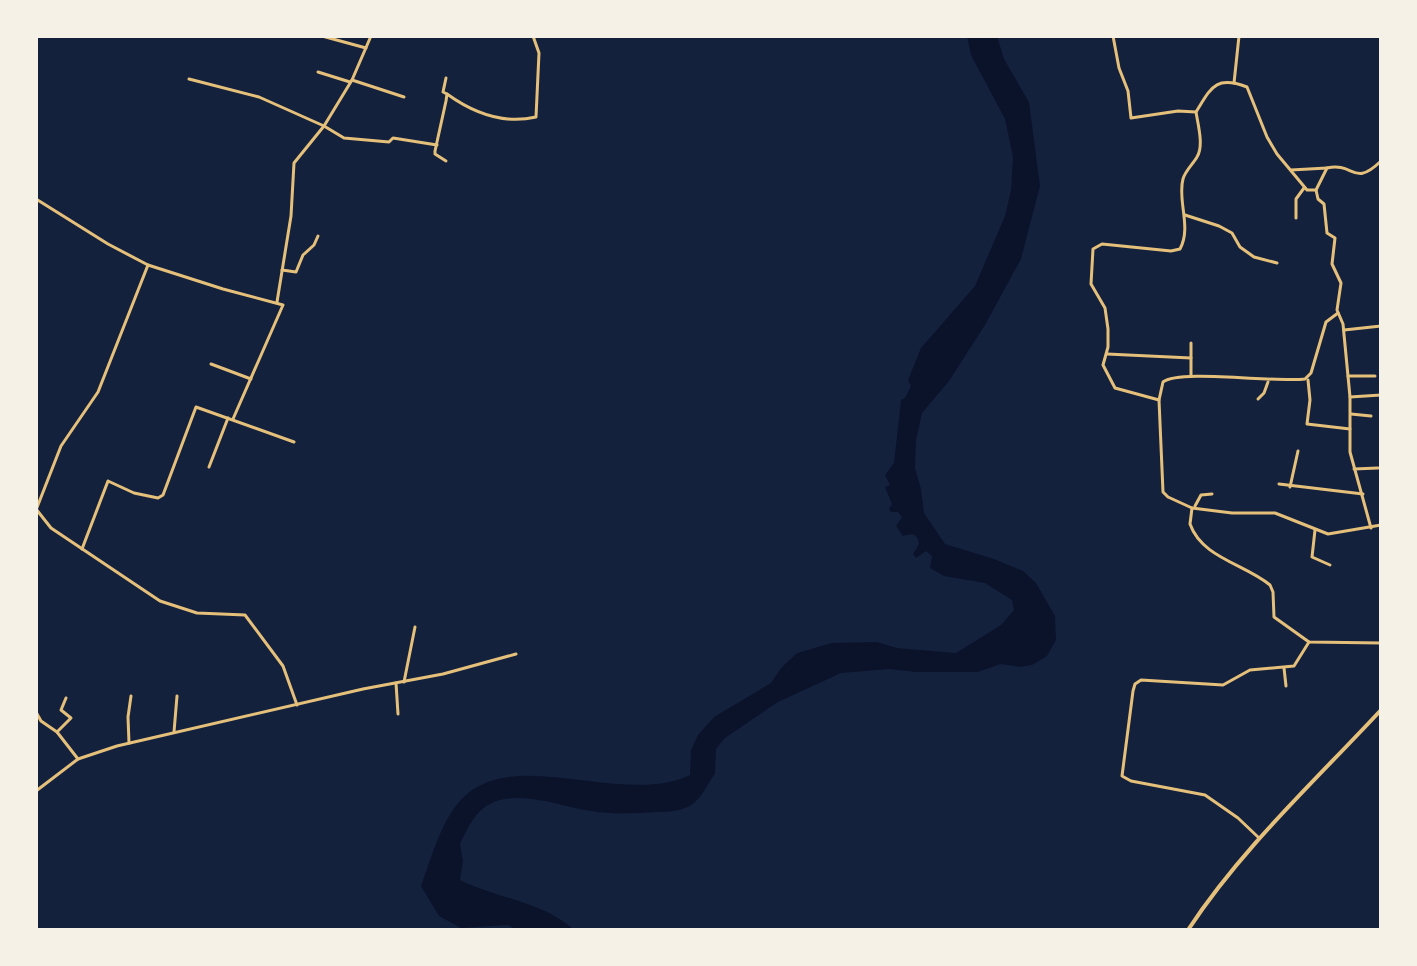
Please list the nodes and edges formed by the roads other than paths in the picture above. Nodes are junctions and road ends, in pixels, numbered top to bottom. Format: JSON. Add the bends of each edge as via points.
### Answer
{"nodes":[{"id":1,"x":322,"y":36,"type":"edge"},
{"id":2,"x":371,"y":36,"type":"edge"},
{"id":3,"x":533,"y":36,"type":"edge"},
{"id":4,"x":1113,"y":36,"type":"edge"},
{"id":5,"x":1239,"y":36,"type":"edge"},
{"id":6,"x":366,"y":48,"type":"junction"},
{"id":7,"x":318,"y":72,"type":"dead end"},
{"id":8,"x":446,"y":78,"type":"dead end"},
{"id":9,"x":189,"y":79,"type":"dead end"},
{"id":10,"x":351,"y":81,"type":"junction"},
{"id":11,"x":1234,"y":83,"type":"junction"},
{"id":12,"x":447,"y":94,"type":"junction"},
{"id":13,"x":404,"y":97,"type":"dead end"},
{"id":14,"x":1196,"y":112,"type":"junction"},
{"id":15,"x":324,"y":126,"type":"junction"},
{"id":16,"x":437,"y":145,"type":"junction"},
{"id":17,"x":446,"y":161,"type":"dead end"},
{"id":18,"x":1381,"y":161,"type":"edge"},
{"id":19,"x":1327,"y":168,"type":"junction"},
{"id":20,"x":1291,"y":170,"type":"junction"},
{"id":21,"x":1304,"y":188,"type":"junction"},
{"id":22,"x":1316,"y":190,"type":"junction"},
{"id":23,"x":36,"y":199,"type":"edge"},
{"id":24,"x":1185,"y":215,"type":"junction"},
{"id":25,"x":1296,"y":218,"type":"dead end"},
{"id":26,"x":318,"y":236,"type":"dead end"},
{"id":27,"x":1277,"y":263,"type":"dead end"},
{"id":28,"x":148,"y":265,"type":"junction"},
{"id":29,"x":282,"y":270,"type":"junction"},
{"id":30,"x":277,"y":302,"type":"junction"},
{"id":31,"x":1338,"y":313,"type":"junction"},
{"id":32,"x":1381,"y":326,"type":"edge"},
{"id":33,"x":1344,"y":330,"type":"junction"},
{"id":34,"x":1191,"y":343,"type":"dead end"},
{"id":35,"x":1106,"y":354,"type":"junction"},
{"id":36,"x":1191,"y":358,"type":"junction"},
{"id":37,"x":211,"y":364,"type":"dead end"},
{"id":38,"x":1348,"y":376,"type":"junction"},
{"id":39,"x":1375,"y":376,"type":"dead end"},
{"id":40,"x":1191,"y":377,"type":"junction"},
{"id":41,"x":1308,"y":378,"type":"junction"},
{"id":42,"x":251,"y":379,"type":"junction"},
{"id":43,"x":1268,"y":380,"type":"junction"},
{"id":44,"x":1381,"y":395,"type":"edge"},
{"id":45,"x":1350,"y":397,"type":"junction"},
{"id":46,"x":1258,"y":399,"type":"dead end"},
{"id":47,"x":1159,"y":400,"type":"junction"},
{"id":48,"x":1350,"y":414,"type":"junction"},
{"id":49,"x":1371,"y":416,"type":"dead end"},
{"id":50,"x":231,"y":419,"type":"junction"},
{"id":51,"x":1350,"y":429,"type":"junction"},
{"id":52,"x":294,"y":442,"type":"dead end"},
{"id":53,"x":1298,"y":451,"type":"dead end"},
{"id":54,"x":209,"y":467,"type":"dead end"},
{"id":55,"x":1378,"y":468,"type":"dead end"},
{"id":56,"x":1354,"y":469,"type":"junction"},
{"id":57,"x":1279,"y":484,"type":"dead end"},
{"id":58,"x":1290,"y":487,"type":"junction"},
{"id":59,"x":1212,"y":494,"type":"dead end"},
{"id":60,"x":1363,"y":494,"type":"junction"},
{"id":61,"x":1193,"y":508,"type":"junction"},
{"id":62,"x":36,"y":509,"type":"edge"},
{"id":63,"x":1381,"y":525,"type":"edge"},
{"id":64,"x":1371,"y":528,"type":"junction"},
{"id":65,"x":1315,"y":530,"type":"junction"},
{"id":66,"x":82,"y":549,"type":"junction"},
{"id":67,"x":1330,"y":565,"type":"dead end"},
{"id":68,"x":415,"y":627,"type":"dead end"},
{"id":69,"x":1309,"y":642,"type":"junction"},
{"id":70,"x":1381,"y":643,"type":"edge"},
{"id":71,"x":516,"y":654,"type":"dead end"},
{"id":72,"x":1284,"y":668,"type":"junction"},
{"id":73,"x":404,"y":682,"type":"junction"},
{"id":74,"x":396,"y":683,"type":"junction"},
{"id":75,"x":1286,"y":686,"type":"dead end"},
{"id":76,"x":131,"y":696,"type":"dead end"},
{"id":77,"x":177,"y":696,"type":"dead end"},
{"id":78,"x":66,"y":698,"type":"dead end"},
{"id":79,"x":297,"y":705,"type":"junction"},
{"id":80,"x":1381,"y":710,"type":"edge"},
{"id":81,"x":36,"y":712,"type":"edge"},
{"id":82,"x":398,"y":714,"type":"dead end"},
{"id":83,"x":57,"y":732,"type":"junction"},
{"id":84,"x":174,"y":732,"type":"junction"},
{"id":85,"x":129,"y":743,"type":"junction"},
{"id":86,"x":78,"y":759,"type":"junction"},
{"id":87,"x":36,"y":791,"type":"edge"},
{"id":88,"x":1258,"y":837,"type":"junction"},
{"id":89,"x":1188,"y":930,"type":"edge"}],
"edges":[{"from":1,"to":6,"type":"street"},
{"from":2,"to":6,"type":"street"},
{"from":3,"to":12,"type":"street","via":[[539,66],[536,117],[498,119]]},
{"from":4,"to":14,"type":"street","via":[[1131,118]]},
{"from":5,"to":11,"type":"street"},
{"from":6,"to":10,"type":"street"},
{"from":7,"to":10,"type":"street"},
{"from":8,"to":12,"type":"street"},
{"from":9,"to":15,"type":"street","via":[[259,97]]},
{"from":10,"to":13,"type":"street"},
{"from":10,"to":15,"type":"street"},
{"from":11,"to":14,"type":"street","via":[[1213,85]]},
{"from":11,"to":20,"type":"street","via":[[1249,90],[1267,137]]},
{"from":12,"to":16,"type":"street"},
{"from":14,"to":24,"type":"street","via":[[1200,152],[1182,180]]},
{"from":15,"to":16,"type":"street","via":[[348,140],[393,138]]},
{"from":15,"to":29,"type":"street","via":[[294,163]]},
{"from":16,"to":17,"type":"street","via":[[435,154]]},
{"from":18,"to":19,"type":"street","via":[[1361,175]]},
{"from":19,"to":20,"type":"street"},
{"from":19,"to":22,"type":"street"},
{"from":20,"to":21,"type":"street"},
{"from":21,"to":22,"type":"street"},
{"from":21,"to":25,"type":"street","via":[[1296,199]]},
{"from":22,"to":31,"type":"street","via":[[1324,204],[1327,233],[1335,238],[1332,264],[1341,283]]},
{"from":23,"to":28,"type":"street"},
{"from":24,"to":27,"type":"street","via":[[1219,226],[1232,233],[1244,252]]},
{"from":24,"to":35,"type":"street","via":[[1183,245],[1176,251],[1102,244],[1093,249],[1091,280],[1105,308]]},
{"from":26,"to":29,"type":"street","via":[[297,271]]},
{"from":28,"to":30,"type":"street"},
{"from":28,"to":62,"type":"street","via":[[98,392],[61,446]]},
{"from":29,"to":30,"type":"street"},
{"from":30,"to":42,"type":"street","via":[[283,305]]},
{"from":31,"to":33,"type":"street"},
{"from":31,"to":41,"type":"street","via":[[1326,322]]},
{"from":32,"to":33,"type":"street"},
{"from":33,"to":38,"type":"street"},
{"from":34,"to":36,"type":"street"},
{"from":35,"to":36,"type":"street"},
{"from":35,"to":47,"type":"street","via":[[1103,365],[1115,388]]},
{"from":36,"to":40,"type":"street"},
{"from":37,"to":42,"type":"street"},
{"from":38,"to":39,"type":"street"},
{"from":38,"to":45,"type":"street"},
{"from":40,"to":43,"type":"street"},
{"from":40,"to":47,"type":"street","via":[[1164,379]]},
{"from":41,"to":43,"type":"street"},
{"from":41,"to":51,"type":"street","via":[[1306,423]]},
{"from":42,"to":50,"type":"street"},
{"from":43,"to":46,"type":"street"},
{"from":44,"to":45,"type":"street"},
{"from":45,"to":48,"type":"street"},
{"from":47,"to":61,"type":"street","via":[[1163,492]]},
{"from":48,"to":49,"type":"street"},
{"from":48,"to":51,"type":"street"},
{"from":50,"to":52,"type":"street"},
{"from":50,"to":54,"type":"street"},
{"from":50,"to":66,"type":"street","via":[[196,407],[160,497],[108,481]]},
{"from":51,"to":56,"type":"street"},
{"from":53,"to":58,"type":"street"},
{"from":55,"to":56,"type":"street"},
{"from":56,"to":60,"type":"street"},
{"from":57,"to":58,"type":"street"},
{"from":58,"to":60,"type":"street"},
{"from":59,"to":61,"type":"street","via":[[1201,495]]},
{"from":60,"to":64,"type":"street"},
{"from":61,"to":65,"type":"street","via":[[1275,513]]},
{"from":61,"to":69,"type":"street","via":[[1190,524],[1195,535],[1222,559],[1267,582],[1274,617]]},
{"from":62,"to":66,"type":"street","via":[[51,528]]},
{"from":63,"to":64,"type":"street"},
{"from":64,"to":65,"type":"street","via":[[1335,534]]},
{"from":65,"to":67,"type":"street","via":[[1312,557]]},
{"from":66,"to":79,"type":"street","via":[[173,606],[245,615],[283,666]]},
{"from":68,"to":73,"type":"street"},
{"from":69,"to":70,"type":"street"},
{"from":69,"to":72,"type":"street","via":[[1294,666]]},
{"from":71,"to":73,"type":"street"},
{"from":72,"to":75,"type":"street"},
{"from":72,"to":88,"type":"street","via":[[1250,670],[1219,686],[1141,680],[1133,691],[1122,776],[1205,795]]},
{"from":73,"to":74,"type":"street"},
{"from":74,"to":79,"type":"street"},
{"from":74,"to":82,"type":"street"},
{"from":76,"to":85,"type":"street"},
{"from":77,"to":84,"type":"street"},
{"from":78,"to":83,"type":"street","via":[[62,712],[71,718]]},
{"from":79,"to":84,"type":"street"},
{"from":80,"to":88,"type":"main road"},
{"from":81,"to":83,"type":"street"},
{"from":83,"to":86,"type":"street"},
{"from":84,"to":85,"type":"street"},
{"from":85,"to":86,"type":"street"},
{"from":86,"to":87,"type":"street"},
{"from":88,"to":89,"type":"main road"}]}
